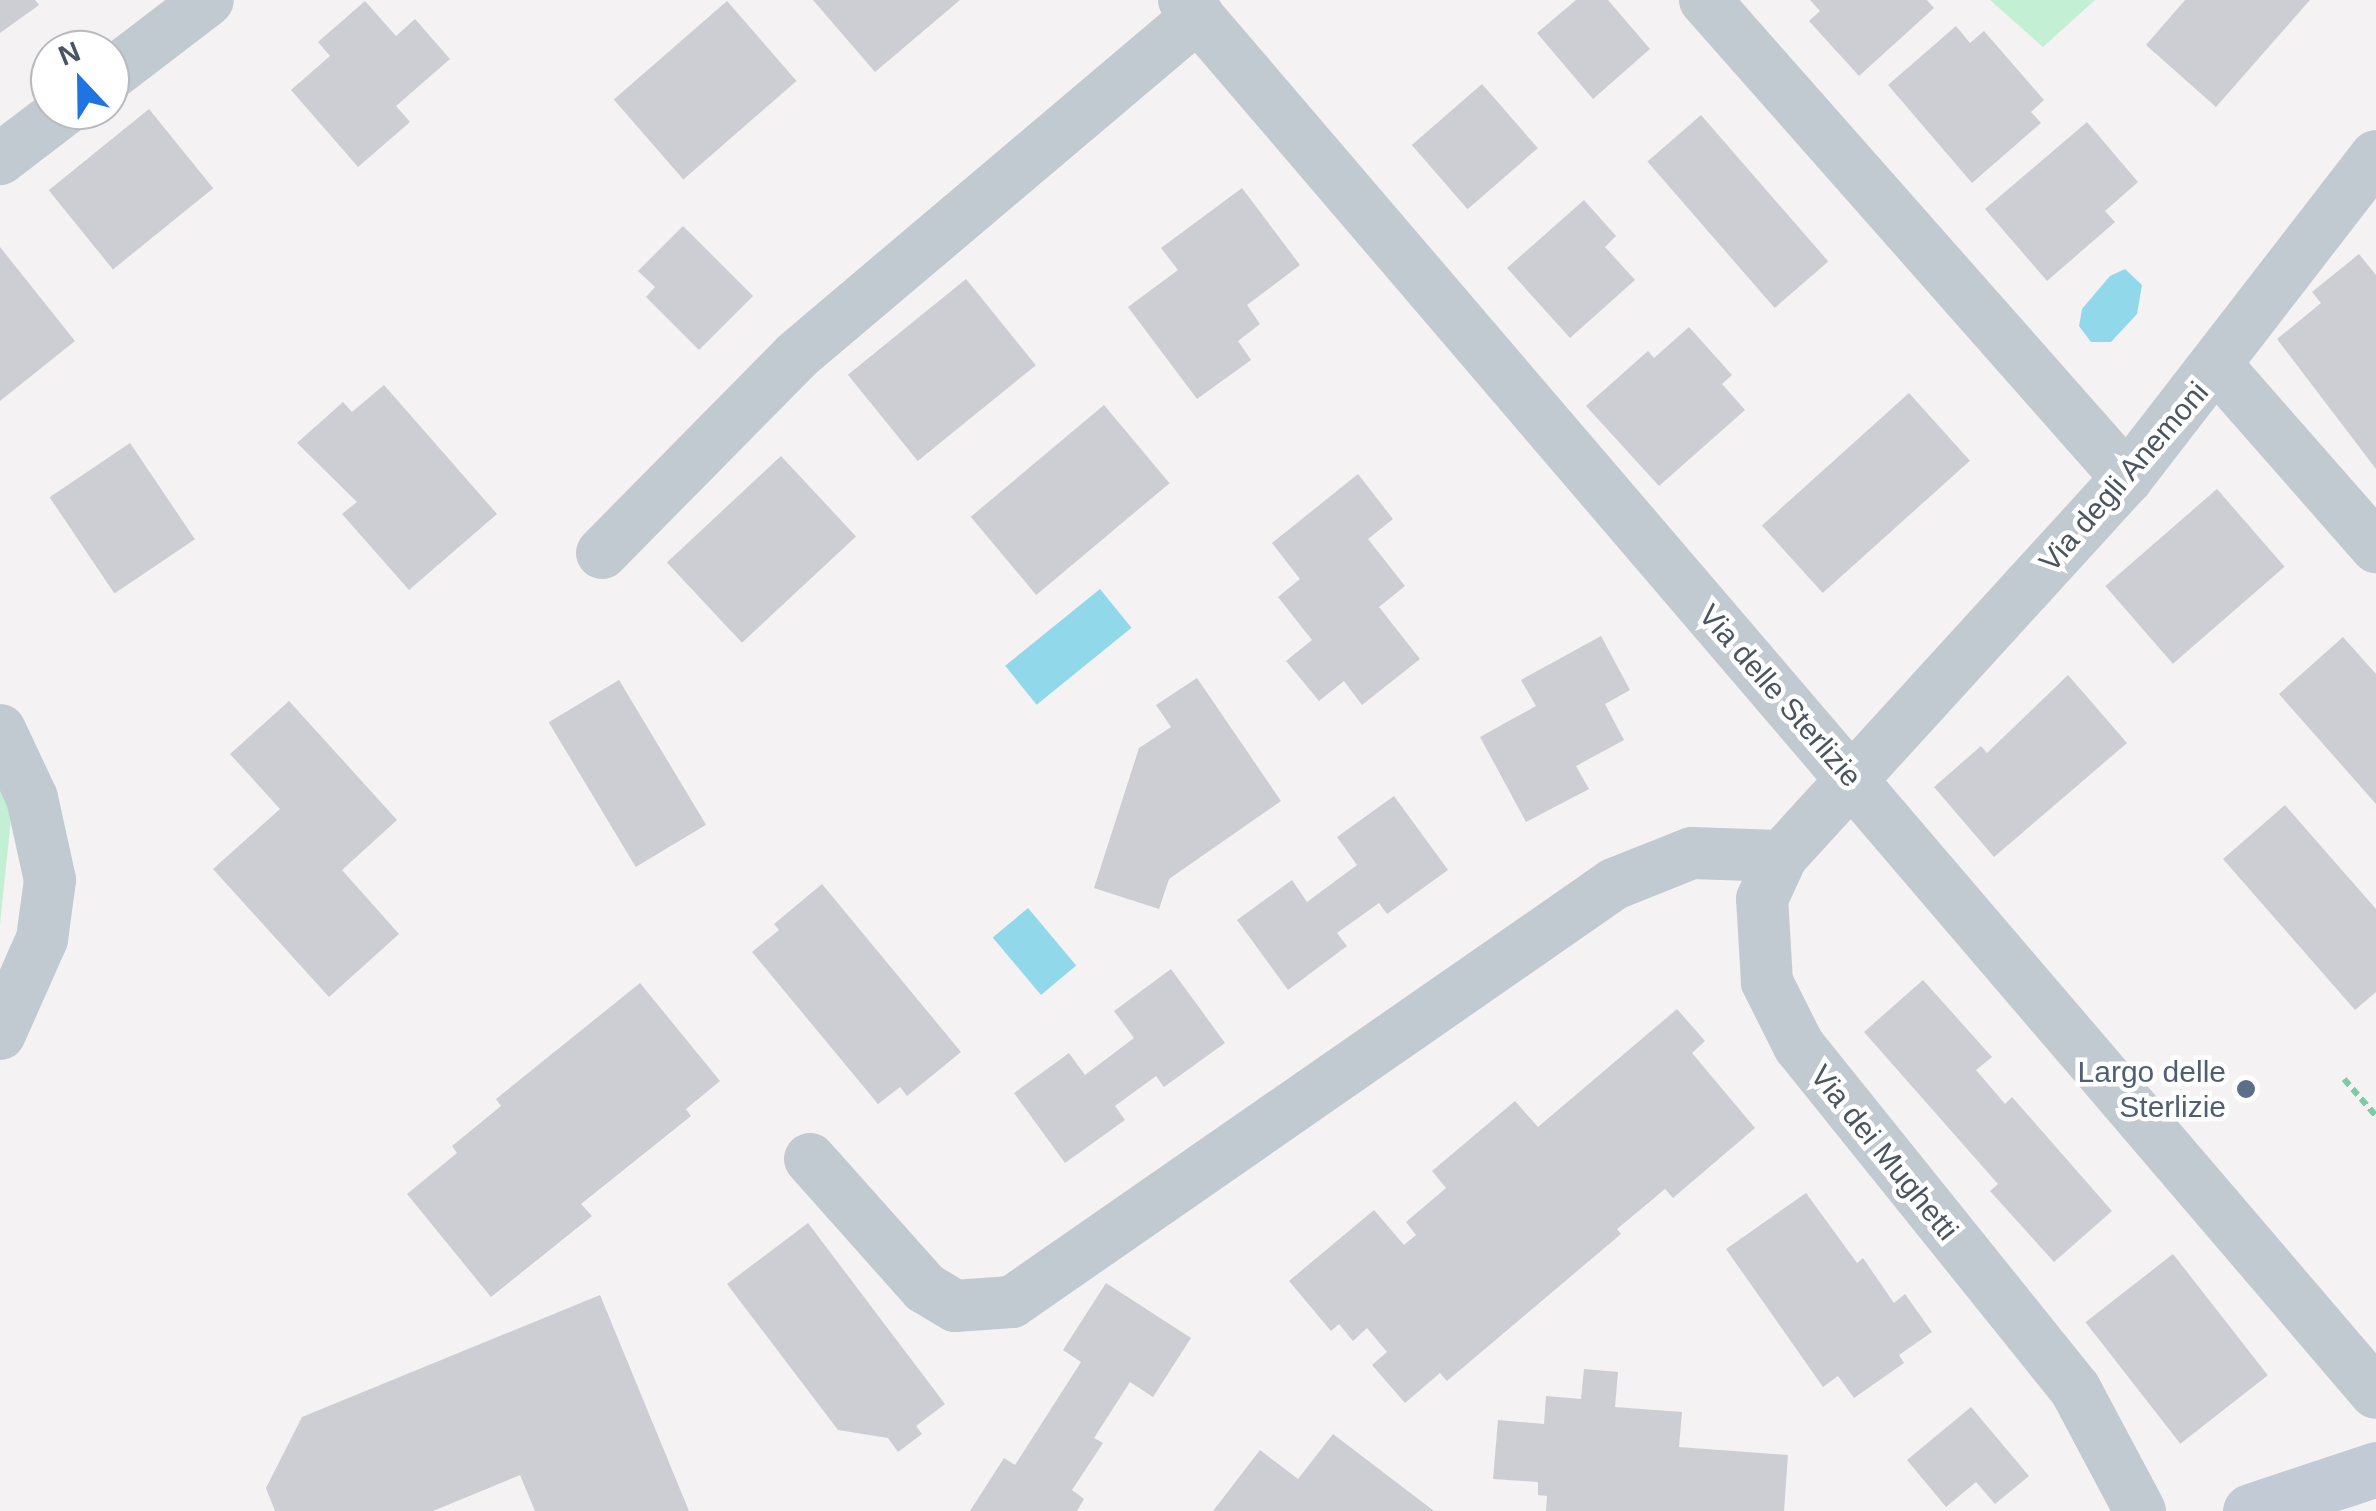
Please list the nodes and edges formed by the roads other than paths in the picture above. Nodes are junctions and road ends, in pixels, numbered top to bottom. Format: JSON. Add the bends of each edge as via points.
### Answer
{"nodes":[{"id":1,"x":208,"y":0,"type":"edge"},
{"id":2,"x":1705,"y":0,"type":"edge"},
{"id":3,"x":1191,"y":8,"type":"edge"},
{"id":4,"x":130,"y":60,"type":"edge"},
{"id":5,"x":38,"y":130,"type":"edge"},
{"id":6,"x":2376,"y":156,"type":"edge"},
{"id":7,"x":0,"y":160,"type":"edge"},
{"id":8,"x":2218,"y":366,"type":"junction"},
{"id":9,"x":2127,"y":478,"type":"junction"},
{"id":10,"x":2376,"y":547,"type":"edge"},
{"id":11,"x":602,"y":553,"type":"dead end"},
{"id":12,"x":0,"y":730,"type":"edge"},
{"id":13,"x":1854,"y":782,"type":"junction"},
{"id":14,"x":1782,"y":856,"type":"junction"},
{"id":15,"x":0,"y":1034,"type":"edge"},
{"id":16,"x":810,"y":1159,"type":"dead end"},
{"id":17,"x":2376,"y":1393,"type":"edge"},
{"id":18,"x":2376,"y":1469,"type":"edge"},
{"id":19,"x":2140,"y":1511,"type":"edge"},
{"id":20,"x":2250,"y":1511,"type":"edge"}],
"edges":[{"from":1,"to":4,"type":"street"},
{"from":2,"to":9,"type":"street"},
{"from":3,"to":11,"type":"street","via":[[796,356]]},
{"from":3,"to":13,"type":"street","name":"Via delle Sterlizie"},
{"from":5,"to":7,"type":"street"},
{"from":6,"to":8,"type":"street","name":"Via degli Anemoni"},
{"from":8,"to":9,"type":"street","name":"Via degli Anemoni"},
{"from":8,"to":10,"type":"street"},
{"from":9,"to":13,"type":"street","name":"Via degli Anemoni"},
{"from":12,"to":15,"type":"street","via":[[32,798],[50,880],[42,940]]},
{"from":13,"to":14,"type":"street","name":"Via dei Mughetti"},
{"from":13,"to":17,"type":"street","name":"Via delle Sterlizie"},
{"from":14,"to":16,"type":"street","via":[[1692,852],[1614,884],[1012,1302],[974,1309],[937,1296]]},
{"from":14,"to":19,"type":"street","name":"Via dei Mughetti","via":[[1762,899],[1760,934],[1767,982],[1786,1024],[1827,1084],[2075,1388]]},
{"from":18,"to":20,"type":"street"}]}
